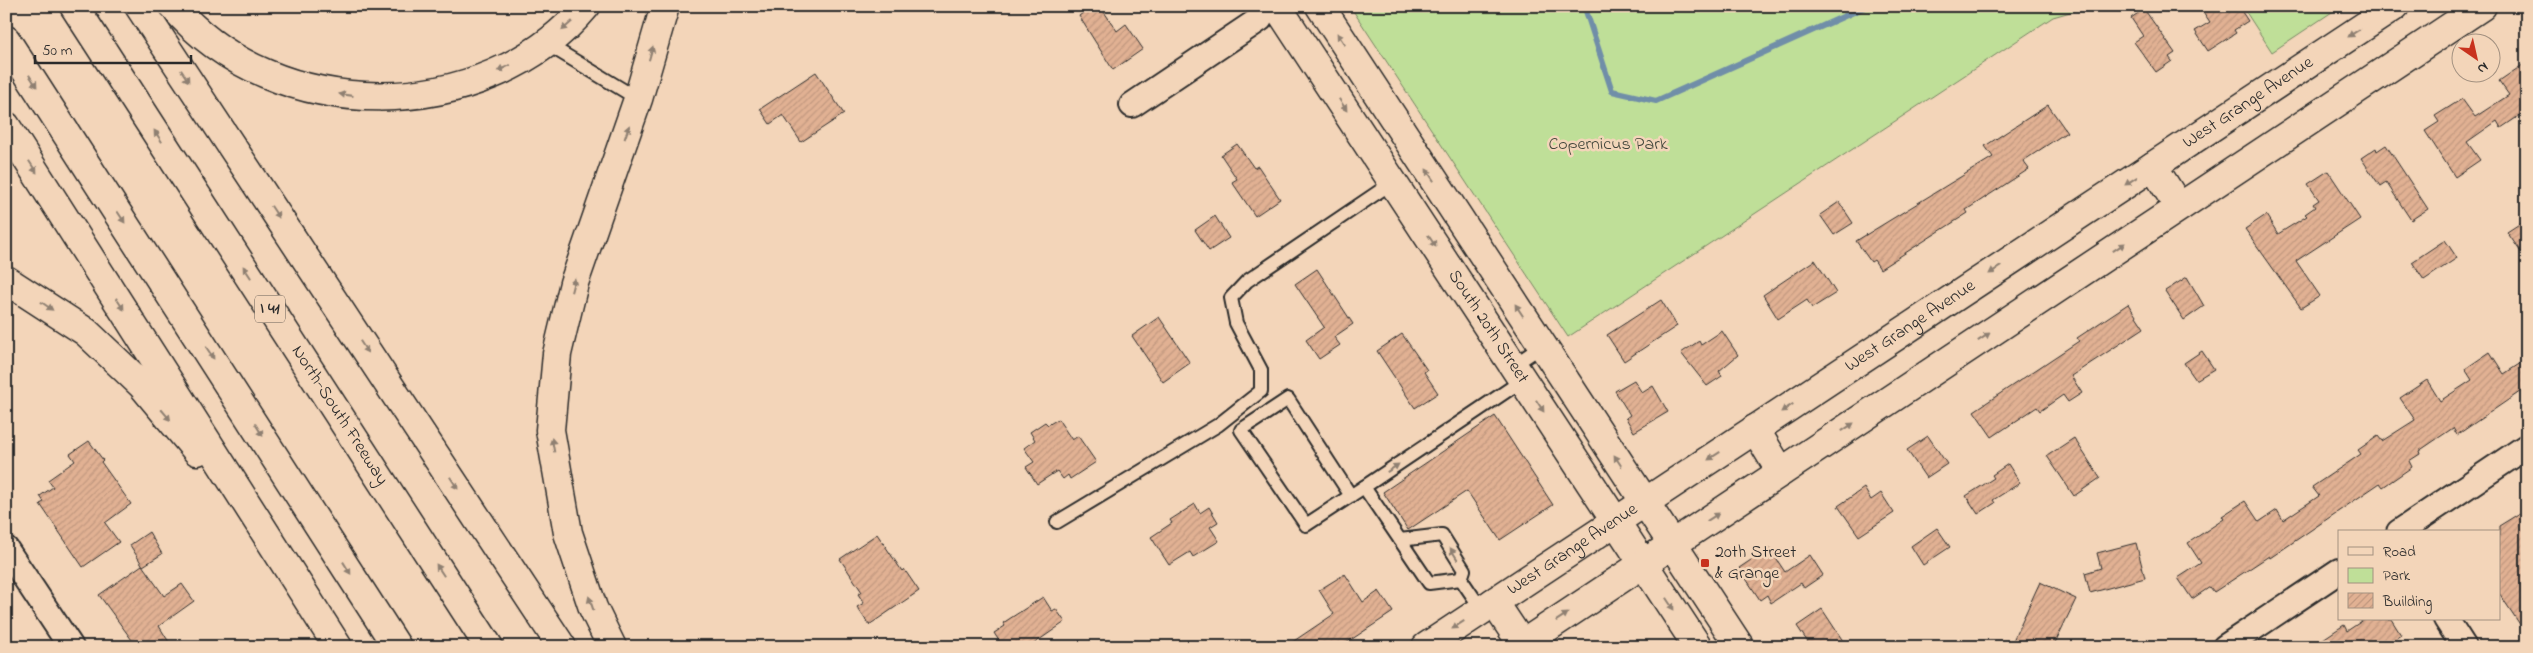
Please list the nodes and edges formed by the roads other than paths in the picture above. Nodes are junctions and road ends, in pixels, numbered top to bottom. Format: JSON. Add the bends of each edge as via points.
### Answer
{"nodes":[{"id":1,"x":74,"y":6,"type":"edge"},
{"id":2,"x":139,"y":6,"type":"edge"},
{"id":3,"x":173,"y":6,"type":"edge"},
{"id":4,"x":586,"y":6,"type":"edge"},
{"id":5,"x":665,"y":6,"type":"edge"},
{"id":6,"x":1320,"y":6,"type":"edge"},
{"id":7,"x":2395,"y":6,"type":"edge"},
{"id":8,"x":2482,"y":6,"type":"edge"},
{"id":9,"x":1273,"y":10,"type":"edge"},
{"id":10,"x":6,"y":40,"type":"edge"},
{"id":11,"x":547,"y":44,"type":"junction"},
{"id":12,"x":638,"y":99,"type":"junction"},
{"id":13,"x":1132,"y":105,"type":"dead end"},
{"id":14,"x":6,"y":126,"type":"edge"},
{"id":15,"x":2153,"y":166,"type":"junction"},
{"id":16,"x":1393,"y":182,"type":"junction"},
{"id":17,"x":2180,"y":207,"type":"junction"},
{"id":18,"x":6,"y":280,"type":"edge"},
{"id":19,"x":1542,"y":346,"type":"junction"},
{"id":20,"x":1518,"y":372,"type":"junction"},
{"id":21,"x":1755,"y":429,"type":"junction"},
{"id":22,"x":2527,"y":446,"type":"edge"},
{"id":23,"x":1781,"y":472,"type":"junction"},
{"id":24,"x":1364,"y":487,"type":"junction"},
{"id":25,"x":1351,"y":496,"type":"junction"},
{"id":26,"x":1645,"y":502,"type":"junction"},
{"id":27,"x":1616,"y":521,"type":"junction"},
{"id":28,"x":1057,"y":522,"type":"dead end"},
{"id":29,"x":2402,"y":530,"type":"edge"},
{"id":30,"x":1400,"y":540,"type":"junction"},
{"id":31,"x":1672,"y":544,"type":"junction"},
{"id":32,"x":6,"y":549,"type":"edge"},
{"id":33,"x":1643,"y":563,"type":"junction"},
{"id":34,"x":2338,"y":572,"type":"edge"},
{"id":35,"x":1461,"y":579,"type":"junction"},
{"id":36,"x":1488,"y":606,"type":"junction"},
{"id":37,"x":2447,"y":620,"type":"edge"},
{"id":38,"x":1520,"y":645,"type":"edge"},
{"id":39,"x":71,"y":647,"type":"edge"},
{"id":40,"x":333,"y":647,"type":"edge"},
{"id":41,"x":338,"y":647,"type":"edge"},
{"id":42,"x":397,"y":647,"type":"edge"},
{"id":43,"x":490,"y":647,"type":"edge"},
{"id":44,"x":562,"y":647,"type":"edge"},
{"id":45,"x":612,"y":647,"type":"edge"},
{"id":46,"x":1426,"y":647,"type":"edge"},
{"id":47,"x":1698,"y":647,"type":"edge"},
{"id":48,"x":1740,"y":647,"type":"edge"},
{"id":49,"x":2225,"y":647,"type":"edge"},
{"id":50,"x":2464,"y":647,"type":"edge"}],
"edges":[{"from":43,"to":1,"type":"main road","name":"North-South Freeway","number":"I 41","one_way":true},
{"from":2,"to":44,"type":"main road","one_way":true},
{"from":11,"to":3,"type":"main road","one_way":true,"via":[[476,80],[442,90],[365,98],[322,92],[272,78],[233,57],[202,34]]},
{"from":4,"to":11,"type":"main road","one_way":true},
{"from":12,"to":5,"type":"main road","one_way":true},
{"from":19,"to":6,"type":"main road","name":"South 20th Street","one_way":true},
{"from":7,"to":15,"type":"main road","name":"West Grange Avenue","one_way":true},
{"from":8,"to":17,"type":"main road"},
{"from":9,"to":13,"type":"street"},
{"from":9,"to":16,"type":"main road","name":"South 20th Street","one_way":true},
{"from":10,"to":42,"type":"main road","one_way":true},
{"from":11,"to":12,"type":"lane"},
{"from":45,"to":12,"type":"main road","one_way":true,"via":[[592,608],[568,532],[550,430],[557,354],[574,282]]},
{"from":14,"to":41,"type":"main road","one_way":true},
{"from":15,"to":17,"type":"main road"},
{"from":15,"to":21,"type":"main road","name":"West Grange Avenue","one_way":true},
{"from":16,"to":20,"type":"main road","name":"South 20th Street","one_way":true},
{"from":16,"to":28,"type":"lane","via":[[1247,281],[1231,298],[1236,323],[1262,370],[1261,391],[1218,425]]},
{"from":23,"to":17,"type":"main road","one_way":true},
{"from":18,"to":40,"type":"main road","one_way":true,"via":[[86,332],[142,385],[197,452]]},
{"from":19,"to":20,"type":"lane"},
{"from":26,"to":19,"type":"main road","name":"South 20th Street","one_way":true},
{"from":24,"to":20,"type":"lane","one_way":true},
{"from":20,"to":27,"type":"main road","name":"South 20th Street","one_way":true},
{"from":21,"to":23,"type":"main road"},
{"from":21,"to":26,"type":"main road","name":"West Grange Avenue","one_way":true},
{"from":22,"to":29,"type":"street"},
{"from":31,"to":23,"type":"main road","one_way":true},
{"from":24,"to":25,"type":"lane"},
{"from":24,"to":30,"type":"lane"},
{"from":25,"to":25,"type":"lane","via":[[1306,525],[1241,430],[1288,399]]},
{"from":26,"to":27,"type":"main road","name":"West Grange Avenue"},
{"from":26,"to":31,"type":"main road","name":"South 20th Street"},
{"from":27,"to":33,"type":"main road","name":"South 20th Street"},
{"from":27,"to":36,"type":"main road","name":"West Grange Avenue"},
{"from":30,"to":35,"type":"lane","via":[[1429,583]]},
{"from":35,"to":30,"type":"lane","one_way":true,"via":[[1464,570],[1442,536]]},
{"from":31,"to":33,"type":"main road"},
{"from":31,"to":48,"type":"main road","name":"South 20th Street"},
{"from":32,"to":39,"type":"street"},
{"from":38,"to":33,"type":"main road","one_way":true},
{"from":33,"to":47,"type":"main road","name":"South 20th Street","one_way":true},
{"from":34,"to":49,"type":"street"},
{"from":35,"to":36,"type":"lane"},
{"from":36,"to":38,"type":"main road"},
{"from":36,"to":46,"type":"main road","name":"West Grange Avenue","one_way":true},
{"from":37,"to":50,"type":"street"}]}
